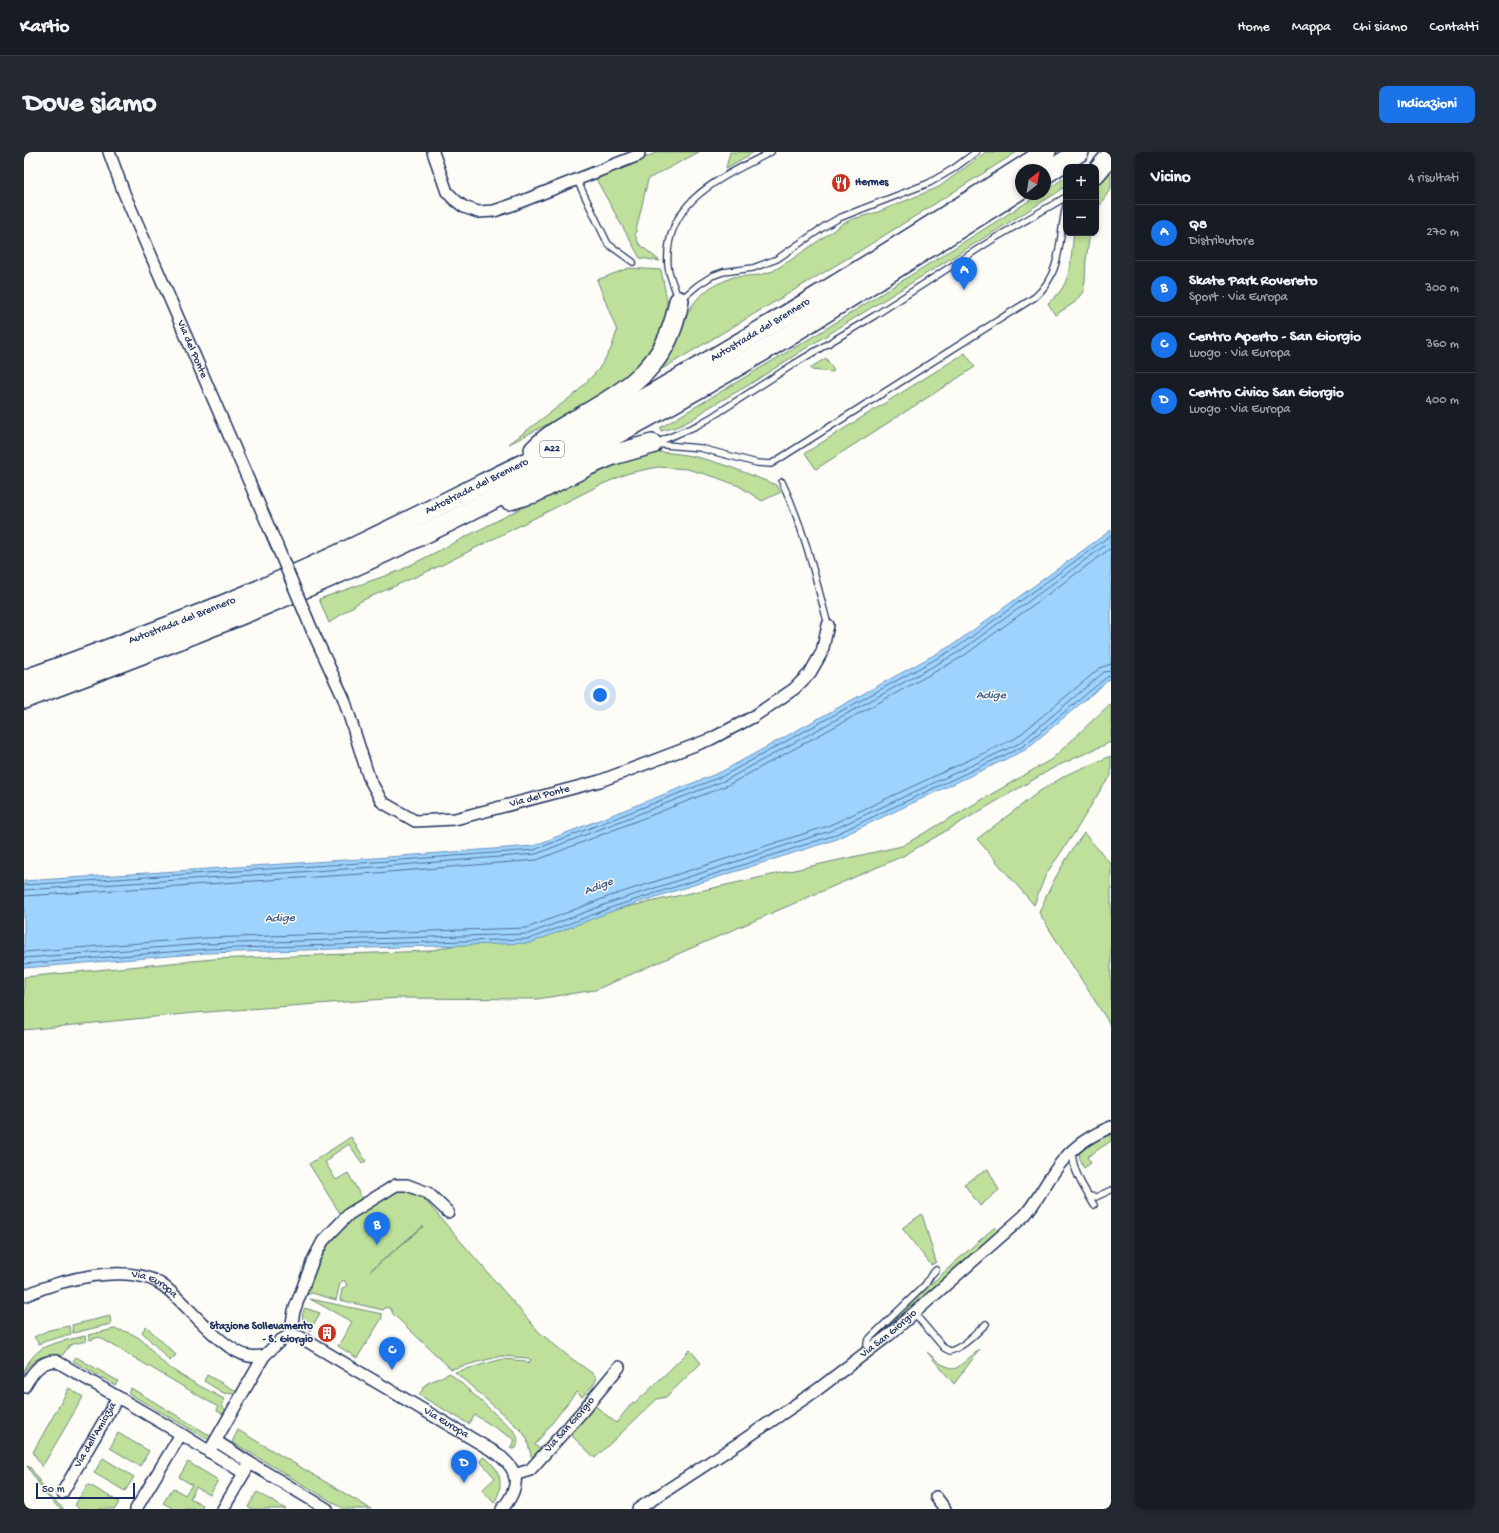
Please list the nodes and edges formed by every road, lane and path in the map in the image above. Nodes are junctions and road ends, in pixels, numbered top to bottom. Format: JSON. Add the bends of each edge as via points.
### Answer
{"nodes":[{"id":1,"x":109,"y":152,"type":"edge"},
{"id":2,"x":433,"y":152,"type":"edge"},
{"id":3,"x":771,"y":152,"type":"edge"},
{"id":4,"x":976,"y":152,"type":"edge"},
{"id":5,"x":1046,"y":152,"type":"edge"},
{"id":6,"x":1080,"y":152,"type":"edge"},
{"id":7,"x":639,"y":155,"type":"dead end"},
{"id":8,"x":1111,"y":155,"type":"edge"},
{"id":9,"x":1099,"y":169,"type":"edge"},
{"id":10,"x":1051,"y":170,"type":"edge"},
{"id":11,"x":577,"y":180,"type":"junction"},
{"id":12,"x":1015,"y":193,"type":"edge"},
{"id":13,"x":1063,"y":199,"type":"edge"},
{"id":14,"x":1063,"y":227,"type":"edge"},
{"id":15,"x":633,"y":262,"type":"dead end"},
{"id":16,"x":680,"y":301,"type":"junction"},
{"id":17,"x":652,"y":444,"type":"junction"},
{"id":18,"x":516,"y":467,"type":"junction"},
{"id":19,"x":782,"y":482,"type":"dead end"},
{"id":20,"x":484,"y":504,"type":"junction"},
{"id":21,"x":828,"y":625,"type":"joint"},
{"id":22,"x":24,"y":680,"type":"edge"},
{"id":23,"x":24,"y":699,"type":"edge"},
{"id":24,"x":1111,"y":1127,"type":"edge"},
{"id":25,"x":1072,"y":1152,"type":"junction"},
{"id":26,"x":1111,"y":1190,"type":"edge"},
{"id":27,"x":1089,"y":1196,"type":"junction"},
{"id":28,"x":1094,"y":1205,"type":"dead end"},
{"id":29,"x":448,"y":1212,"type":"dead end"},
{"id":30,"x":936,"y":1270,"type":"dead end"},
{"id":31,"x":24,"y":1296,"type":"edge"},
{"id":32,"x":915,"y":1314,"type":"junction"},
{"id":33,"x":986,"y":1324,"type":"dead end"},
{"id":34,"x":290,"y":1335,"type":"junction"},
{"id":35,"x":867,"y":1352,"type":"junction"},
{"id":36,"x":264,"y":1356,"type":"junction"},
{"id":37,"x":619,"y":1367,"type":"dead end"},
{"id":38,"x":24,"y":1387,"type":"edge"},
{"id":39,"x":118,"y":1397,"type":"junction"},
{"id":40,"x":181,"y":1434,"type":"junction"},
{"id":41,"x":216,"y":1441,"type":"junction"},
{"id":42,"x":209,"y":1452,"type":"junction"},
{"id":43,"x":255,"y":1466,"type":"junction"},
{"id":44,"x":244,"y":1473,"type":"junction"},
{"id":45,"x":514,"y":1473,"type":"junction"},
{"id":46,"x":62,"y":1493,"type":"dead end"},
{"id":47,"x":936,"y":1497,"type":"dead end"},
{"id":48,"x":136,"y":1509,"type":"edge"},
{"id":49,"x":223,"y":1509,"type":"edge"},
{"id":50,"x":326,"y":1509,"type":"edge"},
{"id":51,"x":502,"y":1509,"type":"edge"},
{"id":52,"x":638,"y":1509,"type":"edge"},
{"id":53,"x":945,"y":1509,"type":"edge"}],
"edges":[{"from":1,"to":21,"type":"street","name":"Via del Ponte","bridge":true,"via":[[344,700],[369,778],[382,802],[415,821],[455,819],[600,781],[711,739],[752,718],[794,689],[810,673],[822,652]]},
{"from":2,"to":11,"type":"street","via":[[447,192],[464,207],[478,212],[494,211]]},
{"from":3,"to":16,"type":"lane","via":[[703,189],[682,211],[672,230],[668,267]]},
{"from":4,"to":16,"type":"lane","via":[[929,183],[839,218],[777,259],[753,268],[712,276]]},
{"from":5,"to":18,"type":"highway","name":"Autostrada del Brennero","number":"A22","via":[[788,315],[629,408]]},
{"from":6,"to":10,"type":"highway"},
{"from":7,"to":11,"type":"street"},
{"from":8,"to":9,"type":"highway"},
{"from":11,"to":15,"type":"lane","via":[[608,244]]},
{"from":12,"to":20,"type":"highway","name":"Autostrada del Brennero","number":"A22","via":[[767,348],[643,419]]},
{"from":13,"to":17,"type":"lane","via":[[995,238],[710,418]]},
{"from":14,"to":17,"type":"lane","via":[[1058,261],[1047,285],[1035,297],[771,464],[757,464],[700,448]]},
{"from":16,"to":18,"type":"highway","via":[[666,342],[643,374],[629,387],[560,428]]},
{"from":17,"to":20,"type":"highway","via":[[589,465],[534,492]]},
{"from":18,"to":22,"type":"highway","name":"Autostrada del Brennero","number":"A22","via":[[401,525],[232,601]]},
{"from":19,"to":21,"type":"lane","via":[[804,534]]},
{"from":20,"to":23,"type":"highway","name":"Autostrada del Brennero","number":"A22","via":[[330,578],[215,626]]},
{"from":24,"to":25,"type":"street","name":"Via San Giorgio","via":[[1084,1141]]},
{"from":25,"to":27,"type":"lane","via":[[1077,1176]]},
{"from":25,"to":32,"type":"street","name":"Via San Giorgio","via":[[1024,1216]]},
{"from":26,"to":27,"type":"lane","via":[[1096,1197]]},
{"from":27,"to":28,"type":"lane"},
{"from":29,"to":34,"type":"street","via":[[428,1193],[396,1185],[349,1214],[323,1240],[313,1260],[294,1311]]},
{"from":30,"to":35,"type":"lane","via":[[925,1285],[870,1338]]},
{"from":31,"to":36,"type":"street","name":"Via Europa","via":[[57,1284],[97,1276],[120,1274],[146,1277],[164,1286],[217,1337],[236,1350],[249,1356]]},
{"from":32,"to":33,"type":"lane","via":[[944,1348],[950,1351],[965,1343]]},
{"from":32,"to":35,"type":"street","name":"Via San Giorgio"},
{"from":34,"to":36,"type":"street"},
{"from":34,"to":45,"type":"street","name":"Via Europa","via":[[300,1337],[498,1454]]},
{"from":35,"to":52,"type":"street","name":"Via San Giorgio","via":[[818,1390]]},
{"from":36,"to":41,"type":"street"},
{"from":37,"to":45,"type":"street","name":"Via San Giorgio","via":[[530,1470]]},
{"from":38,"to":39,"type":"street","name":"Via dell'Amicizia","via":[[32,1374],[42,1364],[50,1361],[61,1363]]},
{"from":39,"to":40,"type":"street","name":"Via dell'Amicizia"},
{"from":39,"to":46,"type":"street","name":"Via dell'Amicizia"},
{"from":40,"to":42,"type":"street","name":"Via dell'Amicizia"},
{"from":40,"to":48,"type":"street"},
{"from":41,"to":42,"type":"street"},
{"from":41,"to":43,"type":"street"},
{"from":42,"to":44,"type":"street","name":"Via dell'Amicizia"},
{"from":43,"to":44,"type":"street"},
{"from":43,"to":50,"type":"street"},
{"from":44,"to":49,"type":"street"},
{"from":45,"to":51,"type":"street","via":[[513,1491]]},
{"from":47,"to":53,"type":"street"}]}
